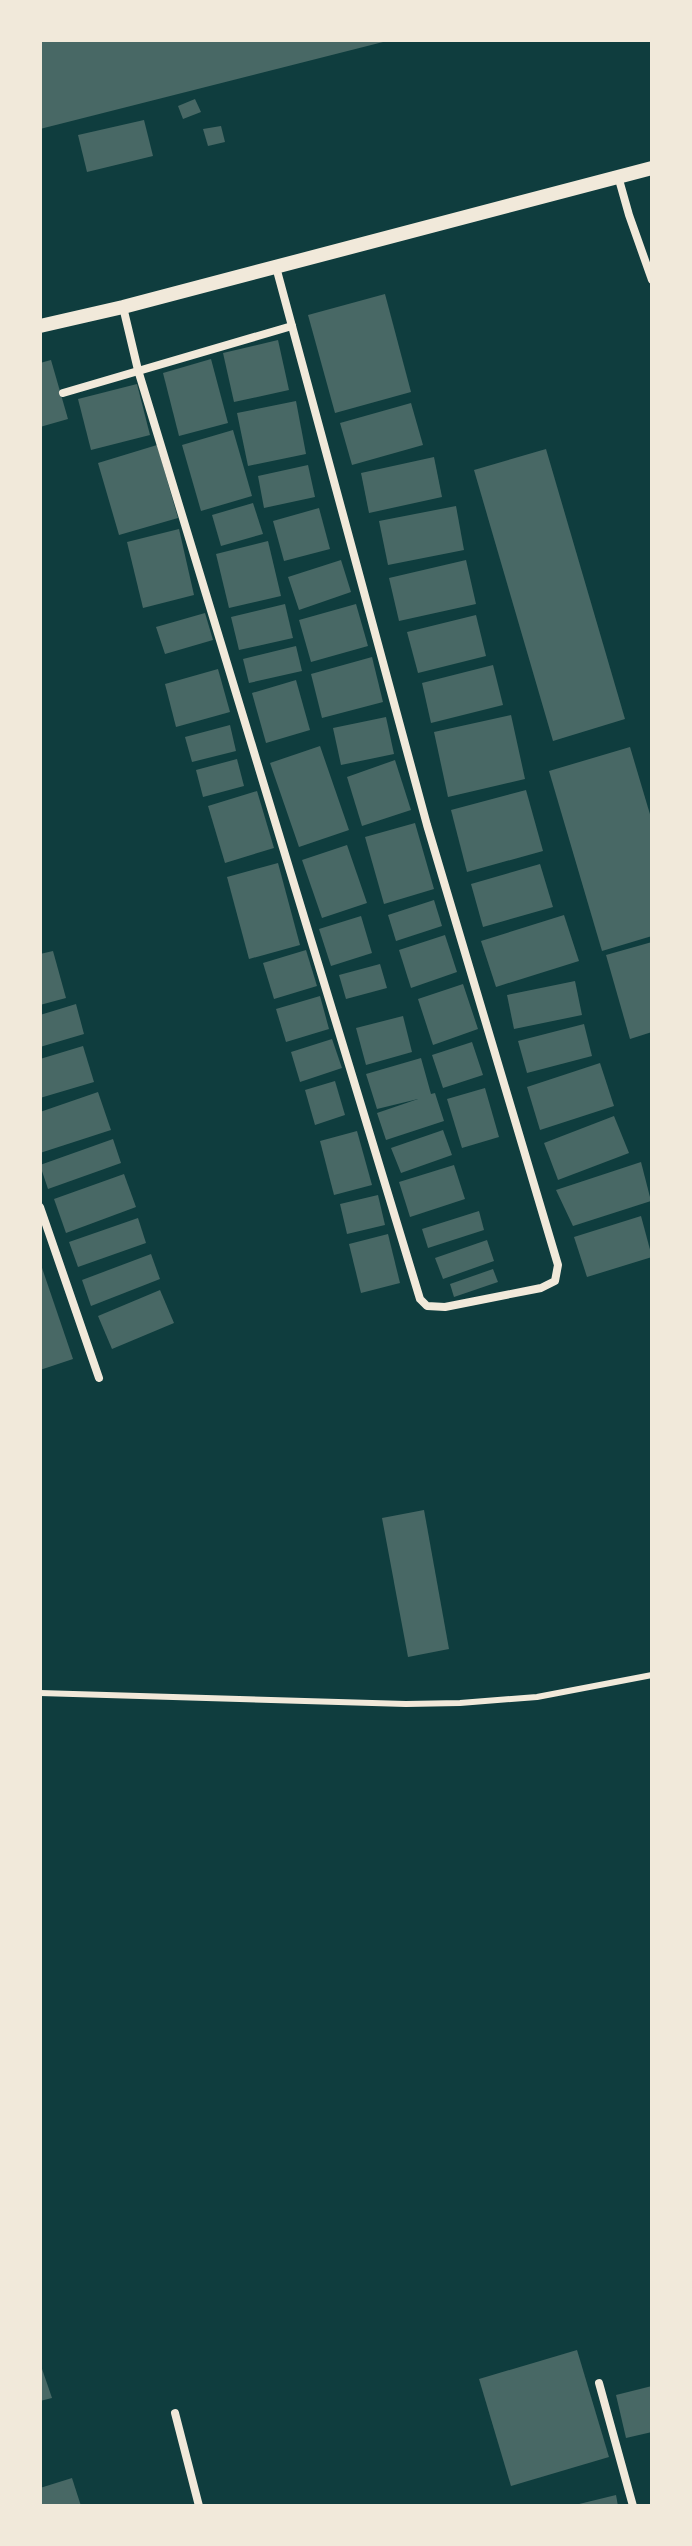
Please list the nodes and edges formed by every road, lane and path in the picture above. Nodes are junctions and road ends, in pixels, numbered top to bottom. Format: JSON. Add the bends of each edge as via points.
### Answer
{"nodes":[{"id":1,"x":652,"y":168,"type":"edge"},
{"id":2,"x":618,"y":176,"type":"junction"},
{"id":3,"x":276,"y":267,"type":"junction"},
{"id":4,"x":652,"y":280,"type":"edge"},
{"id":5,"x":123,"y":307,"type":"junction"},
{"id":6,"x":40,"y":326,"type":"edge"},
{"id":7,"x":292,"y":326,"type":"junction"},
{"id":8,"x":138,"y":370,"type":"junction"},
{"id":9,"x":63,"y":393,"type":"dead end"},
{"id":10,"x":40,"y":1207,"type":"edge"},
{"id":11,"x":99,"y":1378,"type":"dead end"},
{"id":12,"x":652,"y":1675,"type":"edge"},
{"id":13,"x":40,"y":1693,"type":"edge"},
{"id":14,"x":599,"y":2383,"type":"dead end"},
{"id":15,"x":175,"y":2413,"type":"dead end"},
{"id":16,"x":199,"y":2506,"type":"edge"},
{"id":17,"x":633,"y":2506,"type":"edge"}],
"edges":[{"from":1,"to":2,"type":"street"},
{"from":2,"to":3,"type":"street"},
{"from":2,"to":4,"type":"street"},
{"from":3,"to":5,"type":"street"},
{"from":3,"to":7,"type":"street"},
{"from":5,"to":6,"type":"street"},
{"from":5,"to":8,"type":"street"},
{"from":7,"to":8,"type":"street"},
{"from":7,"to":8,"type":"street","via":[[427,825],[558,1265],[555,1281],[541,1288],[445,1307],[427,1306],[420,1299]]},
{"from":8,"to":9,"type":"street"},
{"from":10,"to":11,"type":"street"},
{"from":12,"to":13,"type":"lane","via":[[537,1697],[460,1703]]},
{"from":14,"to":17,"type":"street"},
{"from":15,"to":16,"type":"street"}]}
